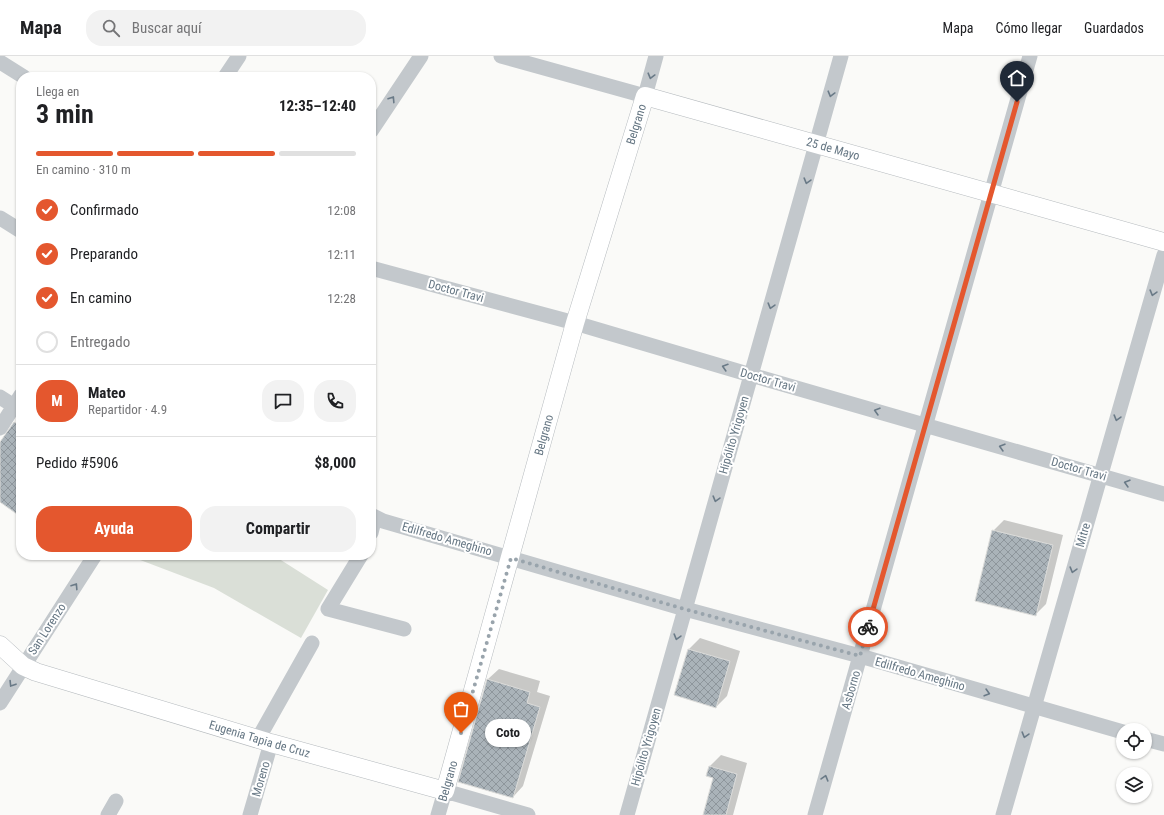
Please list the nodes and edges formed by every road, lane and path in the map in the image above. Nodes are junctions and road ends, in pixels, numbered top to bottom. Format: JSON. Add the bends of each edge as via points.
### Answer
{"nodes":[{"id":1,"x":239,"y":56,"type":"edge"},
{"id":2,"x":421,"y":56,"type":"edge"},
{"id":3,"x":501,"y":56,"type":"edge"},
{"id":4,"x":656,"y":56,"type":"edge"},
{"id":5,"x":841,"y":56,"type":"edge"},
{"id":6,"x":1030,"y":56,"type":"edge"},
{"id":7,"x":0,"y":62,"type":"edge"},
{"id":8,"x":16,"y":72,"type":"edge"},
{"id":9,"x":228,"y":72,"type":"edge"},
{"id":10,"x":646,"y":96,"type":"junction"},
{"id":11,"x":376,"y":124,"type":"edge"},
{"id":12,"x":818,"y":144,"type":"junction"},
{"id":13,"x":992,"y":193,"type":"junction"},
{"id":14,"x":0,"y":218,"type":"edge"},
{"id":15,"x":16,"y":228,"type":"edge"},
{"id":16,"x":1164,"y":242,"type":"edge"},
{"id":17,"x":1164,"y":255,"type":"edge"},
{"id":18,"x":376,"y":269,"type":"edge"},
{"id":19,"x":575,"y":322,"type":"junction"},
{"id":20,"x":751,"y":375,"type":"junction"},
{"id":21,"x":0,"y":397,"type":"edge"},
{"id":22,"x":16,"y":400,"type":"edge"},
{"id":23,"x":16,"y":403,"type":"edge"},
{"id":24,"x":925,"y":425,"type":"junction"},
{"id":25,"x":0,"y":428,"type":"edge"},
{"id":26,"x":1101,"y":475,"type":"junction"},
{"id":27,"x":1164,"y":494,"type":"edge"},
{"id":28,"x":376,"y":517,"type":"edge"},
{"id":29,"x":511,"y":558,"type":"junction"},
{"id":30,"x":92,"y":560,"type":"edge"},
{"id":31,"x":357,"y":560,"type":"edge"},
{"id":32,"x":684,"y":609,"type":"junction"},
{"id":33,"x":404,"y":629,"type":"dead end"},
{"id":34,"x":312,"y":643,"type":"dead end"},
{"id":35,"x":0,"y":645,"type":"edge"},
{"id":36,"x":860,"y":656,"type":"junction"},
{"id":37,"x":23,"y":666,"type":"junction"},
{"id":38,"x":0,"y":702,"type":"edge"},
{"id":39,"x":1033,"y":706,"type":"junction"},
{"id":40,"x":1116,"y":730,"type":"edge"},
{"id":41,"x":264,"y":741,"type":"junction"},
{"id":42,"x":1152,"y":741,"type":"edge"},
{"id":43,"x":1164,"y":744,"type":"edge"},
{"id":44,"x":445,"y":791,"type":"junction"},
{"id":45,"x":116,"y":801,"type":"dead end"},
{"id":46,"x":108,"y":815,"type":"edge"},
{"id":47,"x":250,"y":815,"type":"edge"},
{"id":48,"x":438,"y":815,"type":"edge"},
{"id":49,"x":528,"y":815,"type":"edge"},
{"id":50,"x":627,"y":815,"type":"edge"},
{"id":51,"x":815,"y":815,"type":"edge"},
{"id":52,"x":1003,"y":815,"type":"edge"}],
"edges":[{"from":1,"to":9,"type":"street"},
{"from":11,"to":2,"type":"street","one_way":true},
{"from":3,"to":10,"type":"street","name":"25 de Mayo"},
{"from":4,"to":10,"type":"street","name":"Belgrano","one_way":true},
{"from":5,"to":12,"type":"street","name":"Hipólito Yrigoyen","one_way":true},
{"from":6,"to":13,"type":"street","name":"Asborno"},
{"from":7,"to":8,"type":"street"},
{"from":10,"to":12,"type":"main road","name":"25 de Mayo"},
{"from":10,"to":19,"type":"main road","name":"Belgrano"},
{"from":12,"to":13,"type":"main road","name":"25 de Mayo"},
{"from":12,"to":20,"type":"street","name":"Hipólito Yrigoyen","one_way":true},
{"from":13,"to":16,"type":"main road","name":"25 de Mayo"},
{"from":13,"to":24,"type":"street","name":"Asborno"},
{"from":14,"to":15,"type":"street"},
{"from":17,"to":26,"type":"street","name":"Mitre","one_way":true},
{"from":18,"to":19,"type":"street","name":"Doctor Travi"},
{"from":20,"to":19,"type":"street","name":"Doctor Travi","one_way":true},
{"from":19,"to":29,"type":"main road","name":"Belgrano"},
{"from":24,"to":20,"type":"street","name":"Doctor Travi","one_way":true},
{"from":20,"to":32,"type":"street","name":"Hipólito Yrigoyen","one_way":true},
{"from":21,"to":22,"type":"street"},
{"from":23,"to":25,"type":"street"},
{"from":26,"to":24,"type":"street","name":"Doctor Travi","one_way":true},
{"from":24,"to":36,"type":"street","name":"Asborno"},
{"from":27,"to":26,"type":"street","name":"Doctor Travi","one_way":true},
{"from":26,"to":39,"type":"street","name":"Mitre","one_way":true},
{"from":28,"to":29,"type":"street","name":"Edilfredo Ameghino"},
{"from":29,"to":32,"type":"street","name":"Edilfredo Ameghino"},
{"from":29,"to":44,"type":"main road","name":"Belgrano"},
{"from":37,"to":30,"type":"street","name":"San Lorenzo","one_way":true},
{"from":31,"to":33,"type":"street","via":[[328,609]]},
{"from":32,"to":36,"type":"street","name":"Edilfredo Ameghino"},
{"from":32,"to":50,"type":"street","name":"Hipólito Yrigoyen","one_way":true},
{"from":34,"to":41,"type":"street","name":"Moreno"},
{"from":35,"to":37,"type":"main road","name":"Eugenia Tapia de Cruz"},
{"from":36,"to":39,"type":"street","name":"Edilfredo Ameghino","one_way":true},
{"from":51,"to":36,"type":"street","name":"Asborno","one_way":true},
{"from":37,"to":38,"type":"street","name":"San Lorenzo","one_way":true},
{"from":37,"to":41,"type":"main road","name":"Eugenia Tapia de Cruz"},
{"from":39,"to":40,"type":"street","name":"Edilfredo Ameghino"},
{"from":39,"to":52,"type":"street","name":"Mitre","one_way":true},
{"from":41,"to":44,"type":"main road","name":"Eugenia Tapia de Cruz"},
{"from":41,"to":47,"type":"street","name":"Moreno"},
{"from":42,"to":43,"type":"street"},
{"from":44,"to":48,"type":"street","name":"Belgrano"},
{"from":44,"to":49,"type":"street","name":"Eugenia Tapia de Cruz"},
{"from":45,"to":46,"type":"street"}]}
